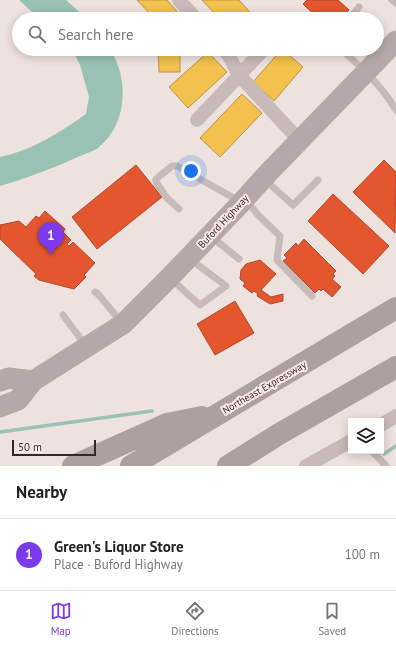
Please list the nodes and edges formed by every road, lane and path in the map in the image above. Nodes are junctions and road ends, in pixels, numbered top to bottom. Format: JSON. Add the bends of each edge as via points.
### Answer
{"nodes":[{"id":1,"x":179,"y":0,"type":"edge"},
{"id":2,"x":392,"y":0,"type":"edge"},
{"id":3,"x":396,"y":3,"type":"edge"},
{"id":4,"x":359,"y":7,"type":"dead end"},
{"id":5,"x":190,"y":12,"type":"edge"},
{"id":6,"x":355,"y":12,"type":"edge"},
{"id":7,"x":396,"y":41,"type":"edge"},
{"id":8,"x":384,"y":53,"type":"edge"},
{"id":9,"x":229,"y":56,"type":"edge"},
{"id":10,"x":257,"y":56,"type":"edge"},
{"id":11,"x":349,"y":56,"type":"edge"},
{"id":12,"x":381,"y":56,"type":"edge"},
{"id":13,"x":366,"y":72,"type":"junction"},
{"id":14,"x":239,"y":75,"type":"junction"},
{"id":15,"x":396,"y":110,"type":"edge"},
{"id":16,"x":197,"y":120,"type":"dead end"},
{"id":17,"x":300,"y":140,"type":"junction"},
{"id":18,"x":263,"y":178,"type":"junction"},
{"id":19,"x":318,"y":180,"type":"dead end"},
{"id":20,"x":243,"y":200,"type":"junction"},
{"id":21,"x":179,"y":209,"type":"dead end"},
{"id":22,"x":210,"y":235,"type":"junction"},
{"id":23,"x":189,"y":258,"type":"junction"},
{"id":24,"x":239,"y":259,"type":"dead end"},
{"id":25,"x":169,"y":278,"type":"junction"},
{"id":26,"x":94,"y":292,"type":"dead end"},
{"id":27,"x":312,"y":296,"type":"dead end"},
{"id":28,"x":396,"y":308,"type":"edge"},
{"id":29,"x":63,"y":315,"type":"dead end"},
{"id":30,"x":123,"y":324,"type":"junction"},
{"id":31,"x":87,"y":348,"type":"junction"},
{"id":32,"x":396,"y":367,"type":"edge"},
{"id":33,"x":0,"y":381,"type":"edge"},
{"id":34,"x":33,"y":381,"type":"junction"},
{"id":35,"x":2,"y":406,"type":"edge"},
{"id":36,"x":217,"y":414,"type":"junction"},
{"id":37,"x":396,"y":416,"type":"edge"},
{"id":38,"x":384,"y":423,"type":"edge"},
{"id":39,"x":348,"y":443,"type":"edge"},
{"id":40,"x":375,"y":454,"type":"edge"},
{"id":41,"x":73,"y":466,"type":"edge"},
{"id":42,"x":131,"y":466,"type":"edge"},
{"id":43,"x":228,"y":466,"type":"edge"},
{"id":44,"x":306,"y":466,"type":"edge"},
{"id":45,"x":386,"y":466,"type":"edge"}],
"edges":[{"from":1,"to":5,"type":"street"},
{"from":2,"to":3,"type":"lane"},
{"from":4,"to":6,"type":"lane"},
{"from":7,"to":8,"type":"main road","name":"Buford Highway"},
{"from":9,"to":14,"type":"street"},
{"from":10,"to":14,"type":"street"},
{"from":11,"to":13,"type":"lane"},
{"from":12,"to":13,"type":"main road","name":"Buford Highway"},
{"from":13,"to":15,"type":"lane"},
{"from":13,"to":17,"type":"main road","name":"Buford Highway"},
{"from":14,"to":16,"type":"street"},
{"from":14,"to":17,"type":"street"},
{"from":17,"to":18,"type":"main road","name":"Buford Highway"},
{"from":18,"to":19,"type":"lane","via":[[293,205]]},
{"from":18,"to":20,"type":"main road","name":"Buford Highway"},
{"from":20,"to":21,"type":"lane","via":[[177,166],[172,166],[156,178],[156,182]]},
{"from":20,"to":22,"type":"main road","name":"Buford Highway"},
{"from":20,"to":27,"type":"lane","via":[[280,236],[277,260]]},
{"from":22,"to":23,"type":"main road","name":"Buford Highway"},
{"from":22,"to":24,"type":"lane"},
{"from":23,"to":25,"type":"main road","name":"Buford Highway"},
{"from":23,"to":25,"type":"lane","via":[[226,286],[200,305]]},
{"from":25,"to":30,"type":"main road","name":"Buford Highway"},
{"from":26,"to":30,"type":"lane"},
{"from":28,"to":36,"type":"highway","name":"Northeast Expressway"},
{"from":29,"to":31,"type":"lane"},
{"from":30,"to":31,"type":"main road","name":"Buford Highway"},
{"from":31,"to":34,"type":"main road","name":"Buford Highway"},
{"from":32,"to":43,"type":"highway"},
{"from":33,"to":34,"type":"main road","via":[[8,378]]},
{"from":34,"to":35,"type":"main road","name":"Buford Highway","via":[[18,400]]},
{"from":36,"to":41,"type":"highway","via":[[167,424]]},
{"from":36,"to":42,"type":"highway","name":"Northeast Expressway"},
{"from":37,"to":38,"type":"street"},
{"from":39,"to":44,"type":"street"},
{"from":40,"to":45,"type":"lane"}]}
